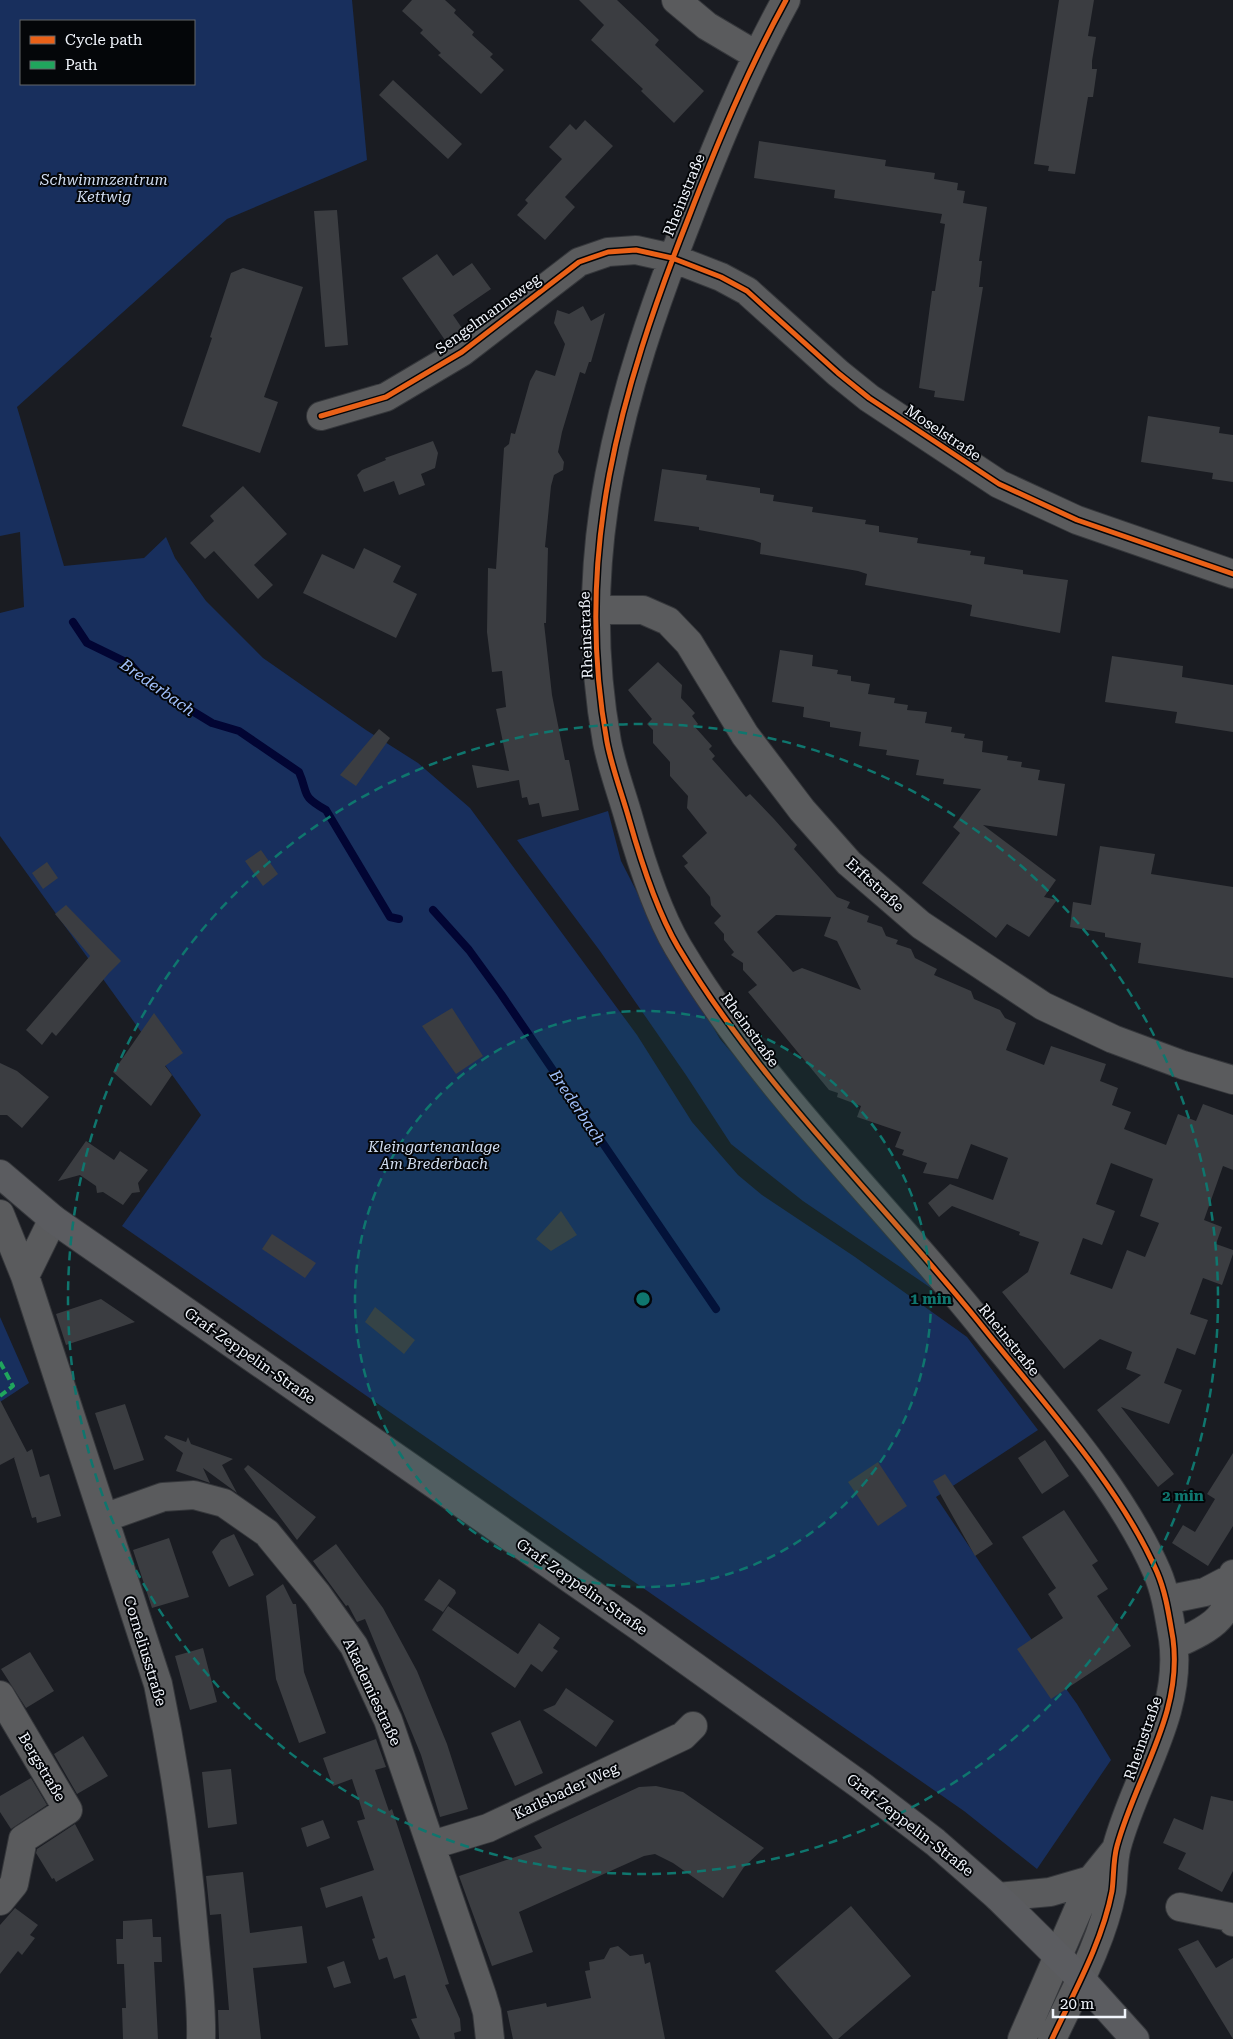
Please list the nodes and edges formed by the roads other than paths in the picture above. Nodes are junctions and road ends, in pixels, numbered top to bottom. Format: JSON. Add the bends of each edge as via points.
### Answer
{"nodes":[{"id":1,"x":676,"y":0,"type":"edge"},
{"id":2,"x":786,"y":0,"type":"edge"},
{"id":3,"x":756,"y":54,"type":"junction"},
{"id":4,"x":672,"y":258,"type":"junction"},
{"id":5,"x":321,"y":416,"type":"dead end"},
{"id":6,"x":1233,"y":574,"type":"edge"},
{"id":7,"x":596,"y":610,"type":"junction"},
{"id":8,"x":1233,"y":1080,"type":"edge"},
{"id":9,"x":0,"y":1174,"type":"edge"},
{"id":10,"x":0,"y":1214,"type":"edge"},
{"id":11,"x":54,"y":1219,"type":"junction"},
{"id":12,"x":25,"y":1276,"type":"junction"},
{"id":13,"x":104,"y":1518,"type":"junction"},
{"id":14,"x":1231,"y":1576,"type":"edge"},
{"id":15,"x":1166,"y":1600,"type":"junction"},
{"id":16,"x":1174,"y":1645,"type":"junction"},
{"id":17,"x":0,"y":1695,"type":"edge"},
{"id":18,"x":693,"y":1726,"type":"dead end"},
{"id":19,"x":432,"y":1845,"type":"junction"},
{"id":20,"x":1116,"y":1849,"type":"junction"},
{"id":21,"x":1091,"y":1880,"type":"junction"},
{"id":22,"x":998,"y":1897,"type":"junction"},
{"id":23,"x":0,"y":1901,"type":"edge"},
{"id":24,"x":1180,"y":1907,"type":"dead end"},
{"id":25,"x":1232,"y":1918,"type":"edge"},
{"id":26,"x":1059,"y":1957,"type":"junction"},
{"id":27,"x":1081,"y":1979,"type":"junction"},
{"id":28,"x":201,"y":2039,"type":"edge"},
{"id":29,"x":490,"y":2039,"type":"edge"},
{"id":30,"x":1022,"y":2039,"type":"edge"},
{"id":31,"x":1052,"y":2039,"type":"edge"},
{"id":32,"x":1131,"y":2039,"type":"edge"}],
"edges":[{"from":1,"to":3,"type":"street","via":[[707,26]]},
{"from":2,"to":3,"type":"street","name":"Rheinstraße"},
{"from":3,"to":4,"type":"street","name":"Rheinstraße"},
{"from":4,"to":5,"type":"street","name":"Sengelmannsweg","via":[[636,250],[608,252],[579,262],[462,352],[386,397]]},
{"from":4,"to":6,"type":"street","name":"Moselstraße","via":[[747,291],[869,398],[999,484],[1078,520]]},
{"from":4,"to":7,"type":"street","name":"Rheinstraße","via":[[639,353],[606,480],[598,542]]},
{"from":7,"to":8,"type":"street","name":"Erftstraße","via":[[642,610],[668,621],[689,643],[745,735],[802,810],[849,862],[921,925],[1043,1006],[1122,1042]]},
{"from":7,"to":15,"type":"street","name":"Rheinstraße","via":[[598,672],[608,746],[639,853],[675,942],[758,1065],[941,1275],[1095,1469],[1141,1540]]},
{"from":9,"to":11,"type":"main road","name":"Graf-Zeppelin-Straße"},
{"from":10,"to":12,"type":"street","name":"Corneliusstraße"},
{"from":11,"to":12,"type":"street"},
{"from":11,"to":22,"type":"main road","name":"Graf-Zeppelin-Straße","via":[[740,1698],[935,1842]]},
{"from":12,"to":13,"type":"street","name":"Corneliusstraße"},
{"from":13,"to":19,"type":"street","name":"Akademiestraße","via":[[163,1497],[194,1495],[224,1503],[267,1533],[354,1646],[388,1720]]},
{"from":13,"to":28,"type":"street","name":"Corneliusstraße","via":[[158,1684],[170,1745],[189,1877]]},
{"from":14,"to":15,"type":"street","via":[[1205,1592]]},
{"from":14,"to":16,"type":"street","via":[[1224,1610],[1206,1630]]},
{"from":15,"to":16,"type":"street","name":"Rheinstraße"},
{"from":16,"to":20,"type":"street","name":"Rheinstraße","via":[[1169,1710]]},
{"from":17,"to":23,"type":"street","name":"Bergstraße","via":[[68,1810],[23,1839],[14,1884]]},
{"from":18,"to":19,"type":"street","name":"Karlsbader Weg","via":[[683,1736],[488,1828]]},
{"from":19,"to":29,"type":"street","name":"Akademiestraße","via":[[487,2012]]},
{"from":20,"to":21,"type":"street","name":"Rheinstraße"},
{"from":20,"to":27,"type":"street","name":"Rheinstraße","via":[[1111,1893]]},
{"from":21,"to":22,"type":"street","via":[[1050,1892]]},
{"from":21,"to":26,"type":"street","name":"Rheinstraße"},
{"from":22,"to":26,"type":"main road","name":"Graf-Zeppelin-Straße"},
{"from":24,"to":25,"type":"street"},
{"from":26,"to":27,"type":"main road","name":"Graf-Zeppelin-Straße"},
{"from":26,"to":30,"type":"street","name":"Rheinstraße"},
{"from":27,"to":31,"type":"street","name":"Rheinstraße"},
{"from":27,"to":32,"type":"main road","name":"Graf-Zeppelin-Straße"}]}
